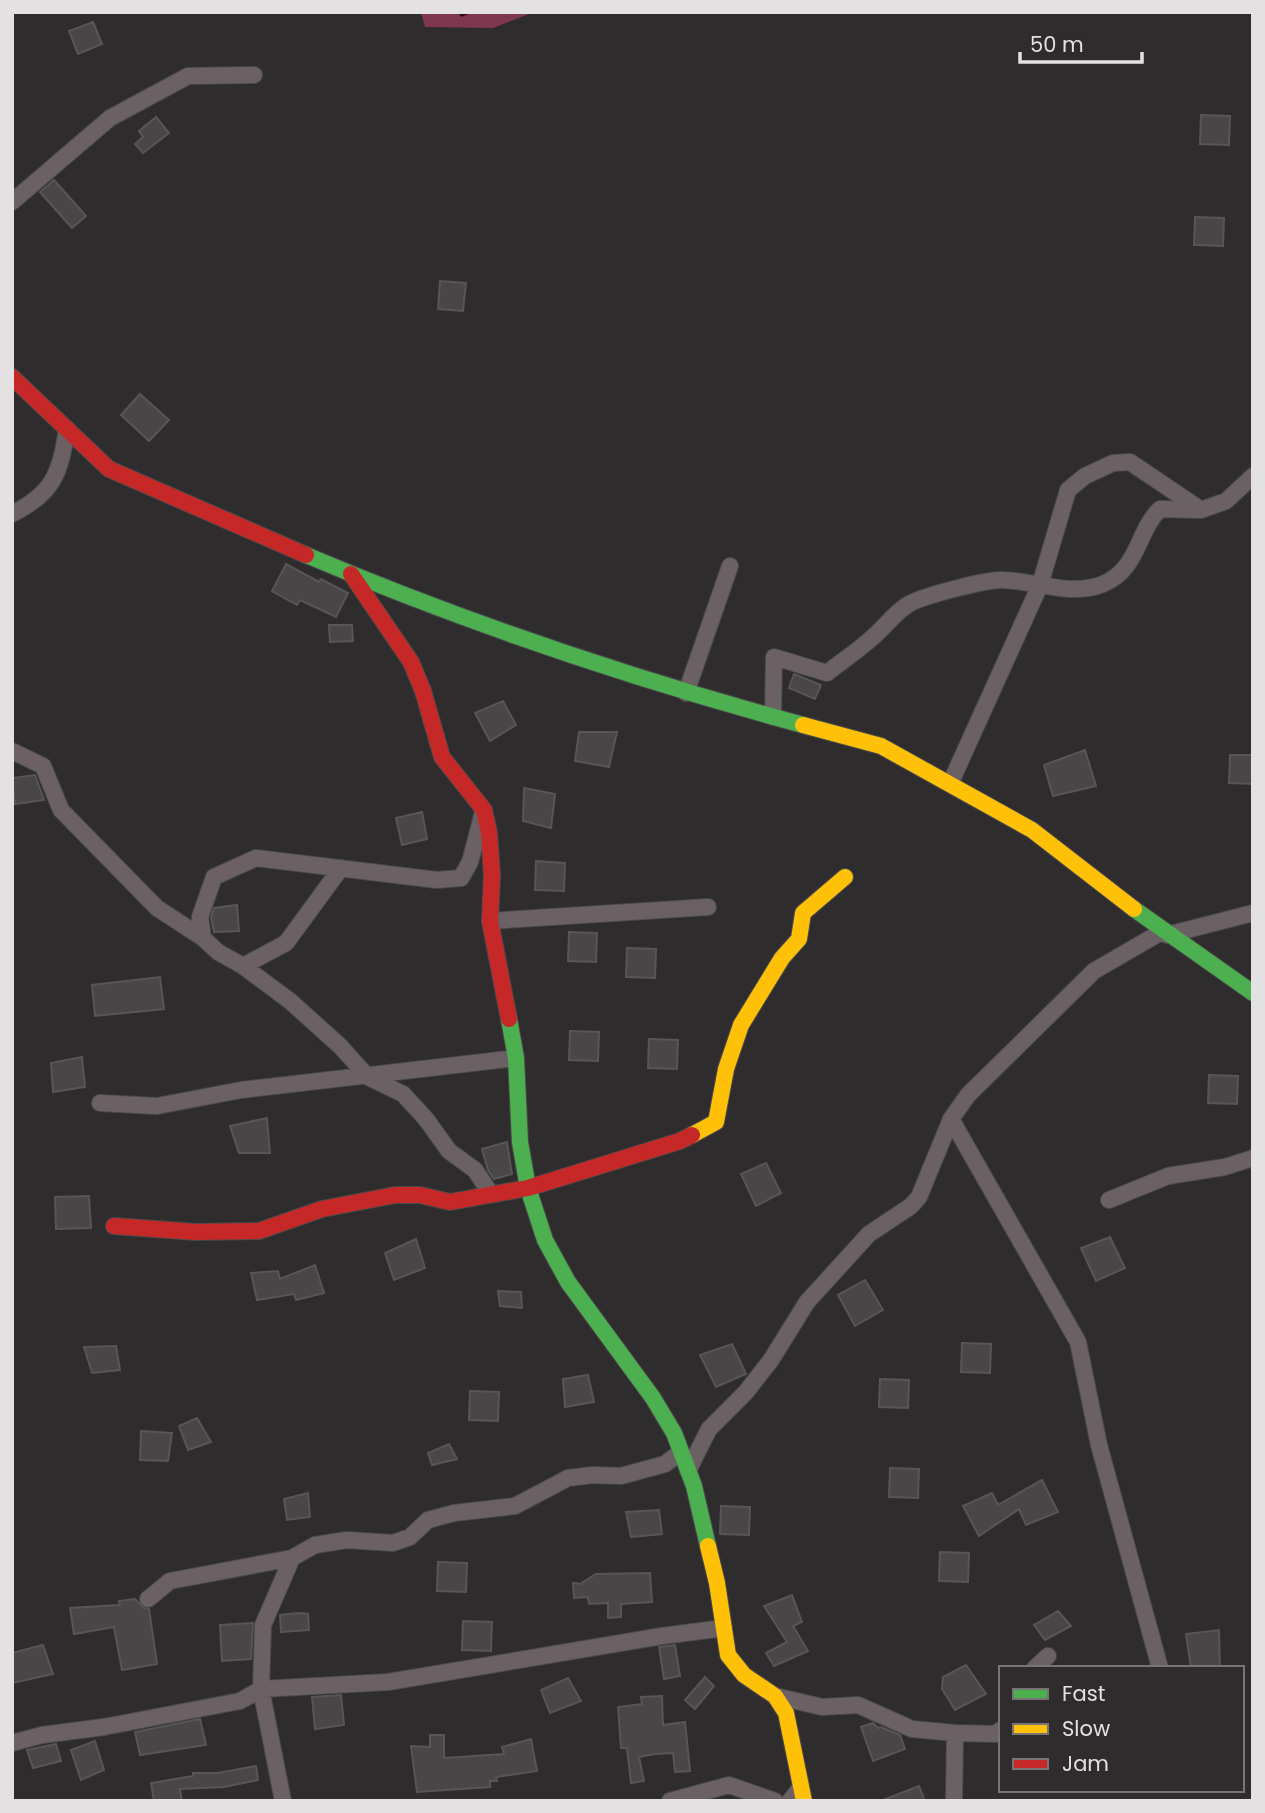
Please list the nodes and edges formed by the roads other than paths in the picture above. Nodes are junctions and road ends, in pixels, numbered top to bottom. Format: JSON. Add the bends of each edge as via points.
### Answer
{"nodes":[{"id":1,"x":254,"y":75,"type":"dead end"},
{"id":2,"x":12,"y":202,"type":"edge"},
{"id":3,"x":12,"y":377,"type":"edge"},
{"id":4,"x":67,"y":429,"type":"junction"},
{"id":5,"x":1253,"y":476,"type":"edge"},
{"id":6,"x":1200,"y":510,"type":"junction"},
{"id":7,"x":12,"y":514,"type":"edge"},
{"id":8,"x":730,"y":566,"type":"dead end"},
{"id":9,"x":351,"y":574,"type":"junction"},
{"id":10,"x":1040,"y":585,"type":"junction"},
{"id":11,"x":383,"y":586,"type":"junction"},
{"id":12,"x":383,"y":621,"type":"junction"},
{"id":13,"x":686,"y":693,"type":"junction"},
{"id":14,"x":773,"y":717,"type":"junction"},
{"id":15,"x":12,"y":751,"type":"edge"},
{"id":16,"x":950,"y":785,"type":"junction"},
{"id":17,"x":484,"y":810,"type":"junction"},
{"id":18,"x":341,"y":868,"type":"junction"},
{"id":19,"x":845,"y":877,"type":"dead end"},
{"id":20,"x":708,"y":907,"type":"dead end"},
{"id":21,"x":1253,"y":913,"type":"edge"},
{"id":22,"x":490,"y":921,"type":"junction"},
{"id":23,"x":1165,"y":933,"type":"junction"},
{"id":24,"x":203,"y":938,"type":"junction"},
{"id":25,"x":243,"y":966,"type":"junction"},
{"id":26,"x":1253,"y":993,"type":"edge"},
{"id":27,"x":516,"y":1058,"type":"junction"},
{"id":28,"x":368,"y":1077,"type":"junction"},
{"id":29,"x":100,"y":1103,"type":"dead end"},
{"id":30,"x":951,"y":1119,"type":"junction"},
{"id":31,"x":1253,"y":1158,"type":"edge"},
{"id":32,"x":528,"y":1188,"type":"junction"},
{"id":33,"x":491,"y":1194,"type":"junction"},
{"id":34,"x":1109,"y":1200,"type":"dead end"},
{"id":35,"x":114,"y":1226,"type":"dead end"},
{"id":36,"x":681,"y":1452,"type":"junction"},
{"id":37,"x":666,"y":1464,"type":"junction"},
{"id":38,"x":691,"y":1478,"type":"junction"},
{"id":39,"x":292,"y":1558,"type":"junction"},
{"id":40,"x":148,"y":1599,"type":"dead end"},
{"id":41,"x":724,"y":1628,"type":"junction"},
{"id":42,"x":1048,"y":1656,"type":"dead end"},
{"id":43,"x":1037,"y":1666,"type":"edge"},
{"id":44,"x":1159,"y":1666,"type":"edge"},
{"id":45,"x":261,"y":1689,"type":"junction"},
{"id":46,"x":775,"y":1696,"type":"junction"},
{"id":47,"x":999,"y":1731,"type":"edge"},
{"id":48,"x":955,"y":1734,"type":"junction"},
{"id":49,"x":12,"y":1743,"type":"edge"},
{"id":50,"x":802,"y":1794,"type":"edge"},
{"id":51,"x":283,"y":1801,"type":"edge"},
{"id":52,"x":670,"y":1801,"type":"edge"},
{"id":53,"x":775,"y":1801,"type":"edge"},
{"id":54,"x":790,"y":1801,"type":"edge"},
{"id":55,"x":954,"y":1801,"type":"edge"}],
"edges":[{"from":1,"to":2,"type":"street","via":[[188,76],[110,118]]},
{"from":3,"to":4,"type":"street"},
{"from":4,"to":7,"type":"street","via":[[61,464],[50,486]]},
{"from":4,"to":9,"type":"street","via":[[109,469]]},
{"from":5,"to":6,"type":"street","via":[[1226,501]]},
{"from":6,"to":10,"type":"street","via":[[1160,509],[1128,566],[1105,583],[1079,590]]},
{"from":6,"to":10,"type":"street","via":[[1130,462],[1113,463],[1085,476],[1068,490]]},
{"from":8,"to":13,"type":"street"},
{"from":9,"to":11,"type":"street"},
{"from":9,"to":12,"type":"street"},
{"from":10,"to":14,"type":"street","via":[[1000,580],[907,604],[827,673],[774,657]]},
{"from":10,"to":16,"type":"street"},
{"from":11,"to":12,"type":"street"},
{"from":11,"to":13,"type":"street"},
{"from":12,"to":17,"type":"street","via":[[411,662],[442,757]]},
{"from":13,"to":14,"type":"street"},
{"from":14,"to":16,"type":"street","via":[[881,746]]},
{"from":15,"to":24,"type":"street","via":[[43,766],[61,810],[157,908]]},
{"from":16,"to":23,"type":"street","via":[[1032,830]]},
{"from":17,"to":18,"type":"street","via":[[470,862],[460,878],[437,880]]},
{"from":17,"to":22,"type":"street","via":[[492,875]]},
{"from":18,"to":24,"type":"street","via":[[256,858],[214,877],[200,917]]},
{"from":18,"to":25,"type":"street","via":[[286,943]]},
{"from":19,"to":32,"type":"street","via":[[803,913],[799,939],[741,1025],[726,1069],[716,1122],[680,1142]]},
{"from":20,"to":22,"type":"street"},
{"from":21,"to":23,"type":"street"},
{"from":22,"to":27,"type":"street"},
{"from":23,"to":26,"type":"street"},
{"from":23,"to":30,"type":"street","via":[[1094,971],[968,1095]]},
{"from":24,"to":25,"type":"street"},
{"from":25,"to":28,"type":"street","via":[[290,1001]]},
{"from":27,"to":28,"type":"street"},
{"from":27,"to":32,"type":"street","via":[[520,1142]]},
{"from":28,"to":29,"type":"street","via":[[242,1090],[157,1106]]},
{"from":28,"to":33,"type":"street","via":[[403,1094],[449,1152],[475,1170]]},
{"from":30,"to":38,"type":"street","via":[[919,1197],[869,1234],[807,1302],[755,1382],[709,1429]]},
{"from":30,"to":44,"type":"street","via":[[1078,1342],[1099,1445]]},
{"from":31,"to":34,"type":"street","via":[[1168,1176]]},
{"from":32,"to":33,"type":"street"},
{"from":32,"to":36,"type":"street","via":[[545,1240],[568,1282],[653,1398]]},
{"from":33,"to":35,"type":"street","via":[[450,1202],[395,1195],[322,1209],[259,1231]]},
{"from":36,"to":37,"type":"street"},
{"from":36,"to":38,"type":"street"},
{"from":37,"to":38,"type":"street"},
{"from":37,"to":39,"type":"street","via":[[621,1476],[568,1478],[515,1506],[428,1520],[410,1537],[393,1543],[347,1540],[315,1545]]},
{"from":38,"to":41,"type":"street"},
{"from":39,"to":40,"type":"street","via":[[170,1581]]},
{"from":39,"to":45,"type":"street","via":[[263,1625]]},
{"from":41,"to":45,"type":"street","via":[[388,1682]]},
{"from":41,"to":46,"type":"street","via":[[728,1655],[744,1675]]},
{"from":42,"to":43,"type":"street"},
{"from":45,"to":49,"type":"street","via":[[240,1701]]},
{"from":45,"to":51,"type":"street"},
{"from":46,"to":48,"type":"street","via":[[822,1707],[858,1705],[912,1729]]},
{"from":46,"to":50,"type":"street","via":[[786,1713]]},
{"from":47,"to":48,"type":"street"},
{"from":48,"to":55,"type":"street"},
{"from":50,"to":54,"type":"street"},
{"from":52,"to":53,"type":"street","via":[[729,1785]]}]}
